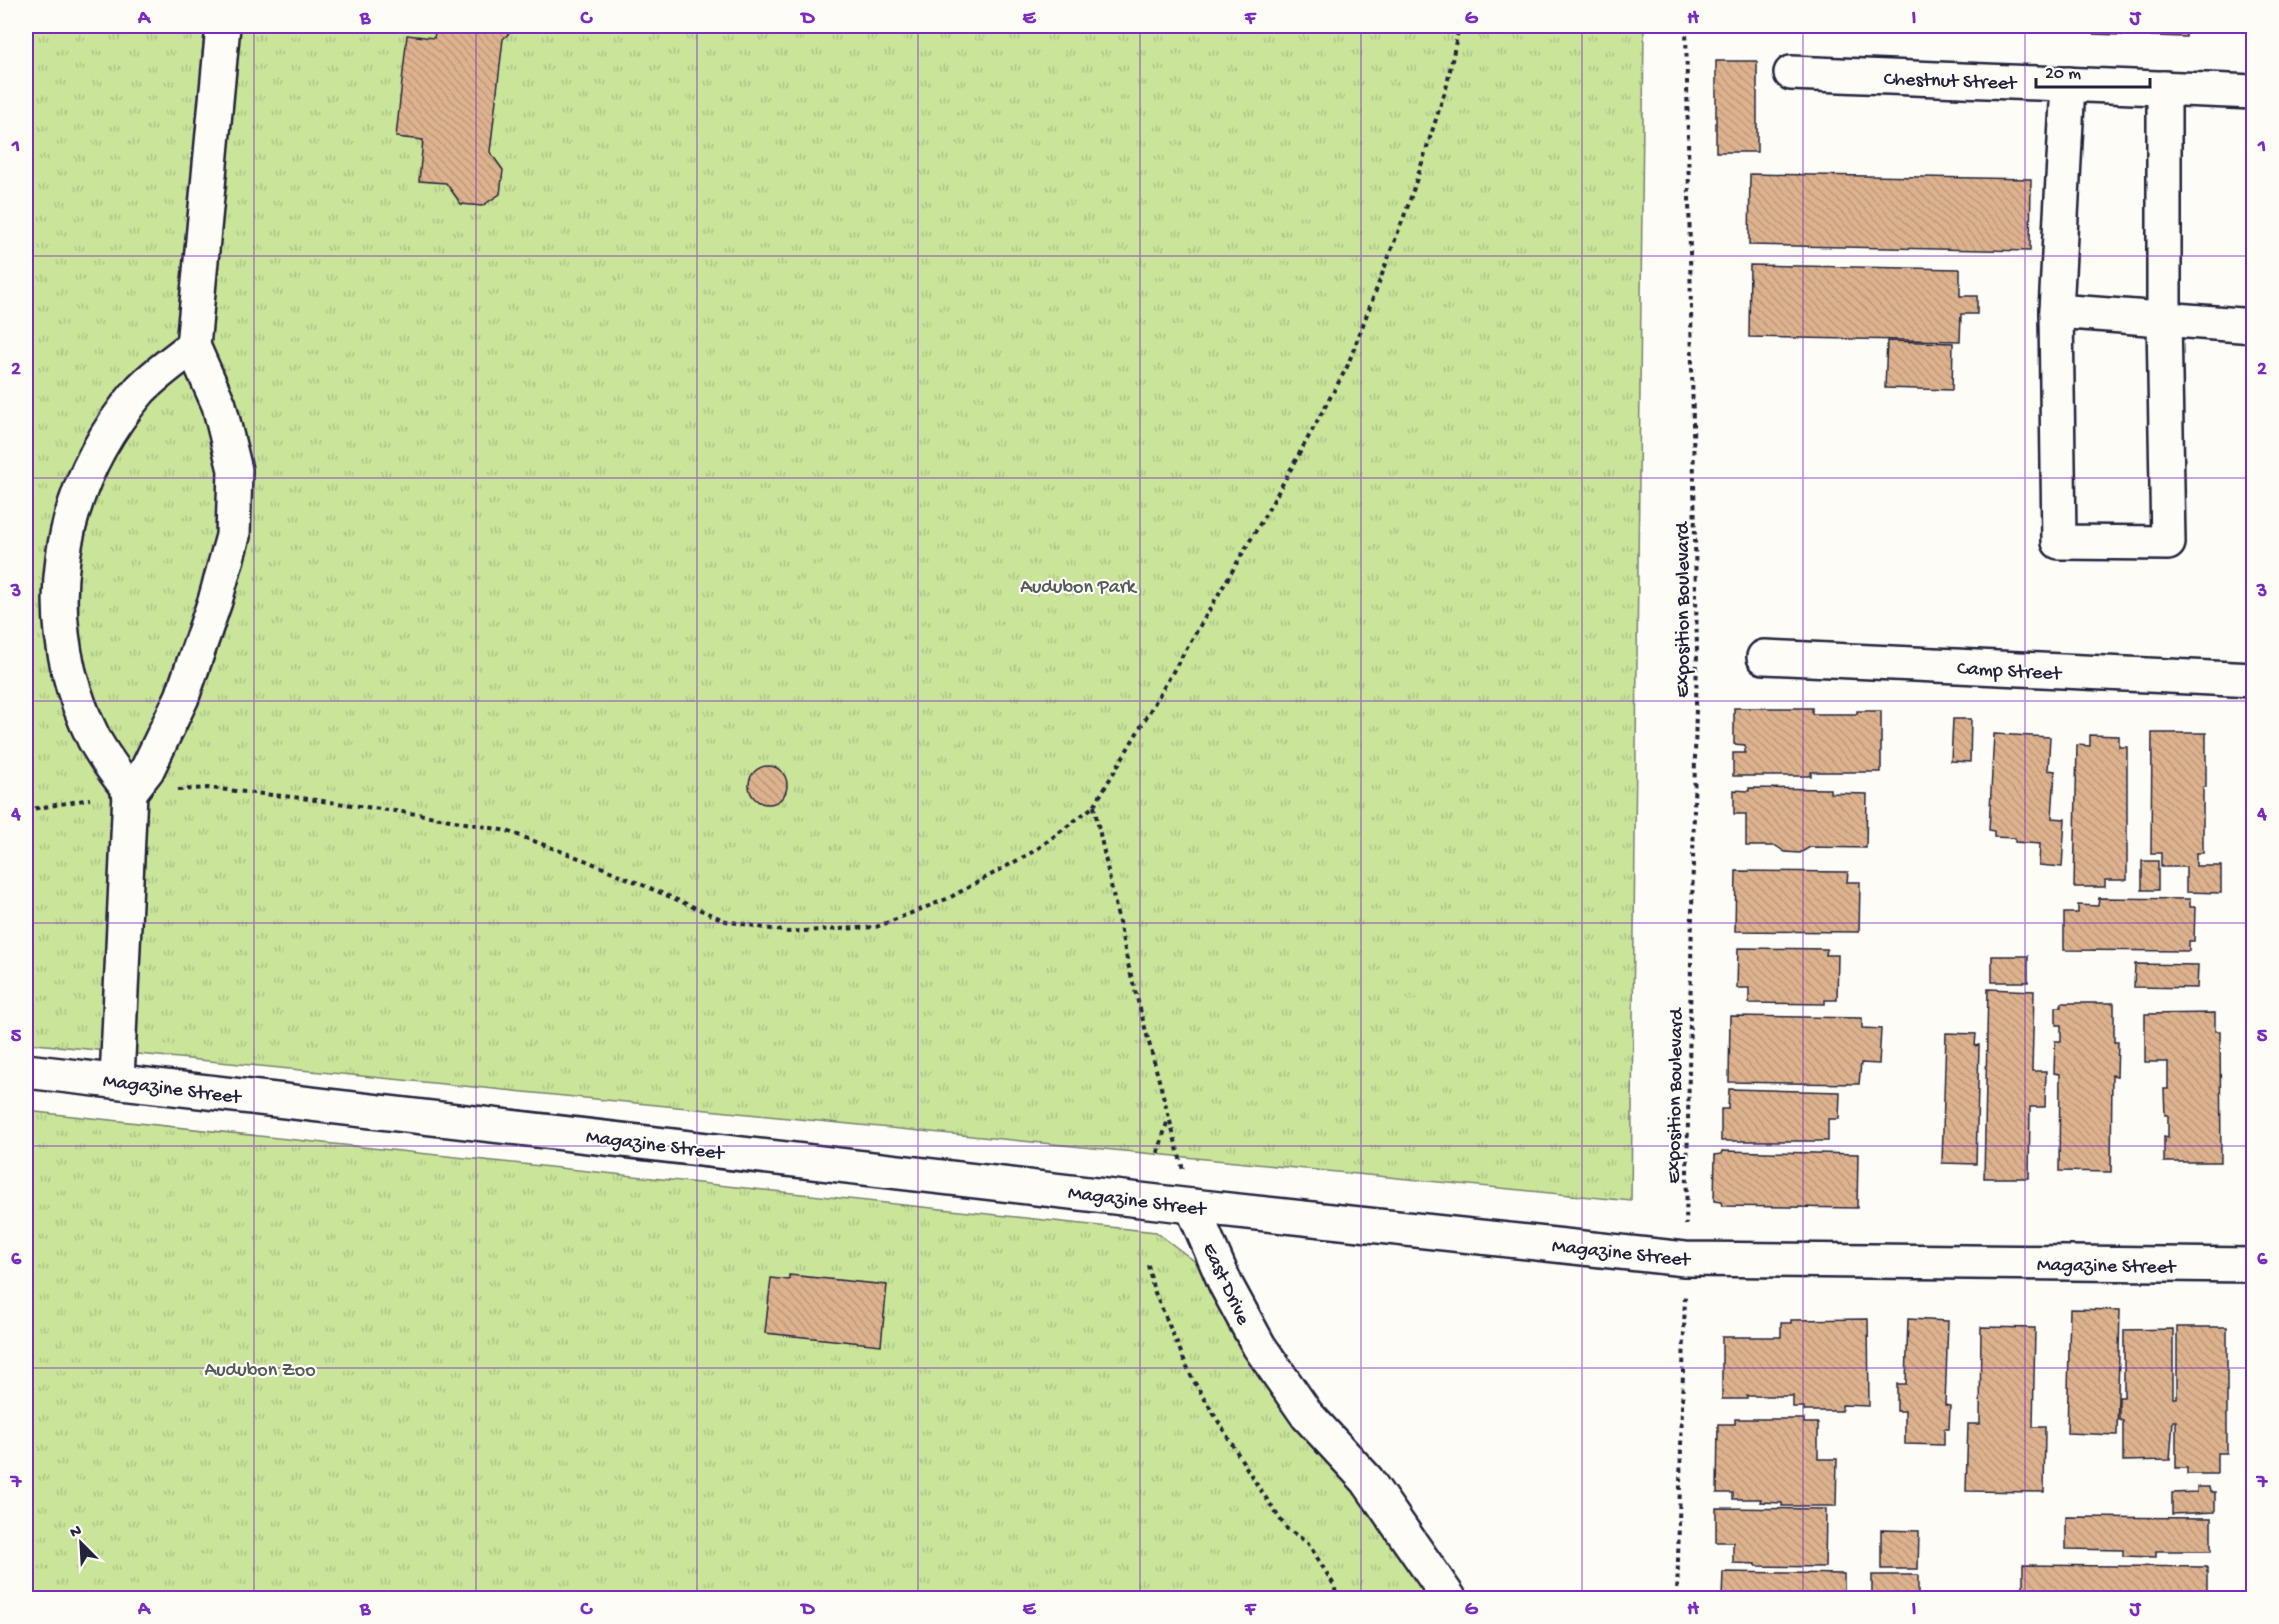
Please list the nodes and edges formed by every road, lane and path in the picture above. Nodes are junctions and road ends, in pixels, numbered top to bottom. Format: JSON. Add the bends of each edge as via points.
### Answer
{"nodes":[{"id":1,"x":223,"y":26,"type":"edge"},
{"id":2,"x":1459,"y":26,"type":"edge"},
{"id":3,"x":1686,"y":26,"type":"edge"},
{"id":4,"x":1791,"y":73,"type":"dead end"},
{"id":5,"x":2068,"y":84,"type":"junction"},
{"id":6,"x":2164,"y":88,"type":"junction"},
{"id":7,"x":2253,"y":92,"type":"edge"},
{"id":8,"x":2056,"y":311,"type":"junction"},
{"id":9,"x":2164,"y":319,"type":"junction"},
{"id":10,"x":2253,"y":326,"type":"edge"},
{"id":11,"x":193,"y":346,"type":"junction"},
{"id":12,"x":1764,"y":657,"type":"dead end"},
{"id":13,"x":2253,"y":680,"type":"edge"},
{"id":14,"x":130,"y":792,"type":"junction"},
{"id":15,"x":1094,"y":806,"type":"junction"},
{"id":16,"x":26,"y":810,"type":"edge"},
{"id":17,"x":26,"y":1071,"type":"edge"},
{"id":18,"x":117,"y":1080,"type":"junction"},
{"id":19,"x":1169,"y":1117,"type":"junction"},
{"id":20,"x":1158,"y":1153,"type":"dead end"},
{"id":21,"x":1686,"y":1195,"type":"dead end"},
{"id":22,"x":1192,"y":1206,"type":"junction"},
{"id":23,"x":1148,"y":1265,"type":"dead end"},
{"id":24,"x":2253,"y":1265,"type":"edge"},
{"id":25,"x":1685,"y":1304,"type":"dead end"},
{"id":26,"x":1337,"y":1599,"type":"edge"},
{"id":27,"x":1449,"y":1599,"type":"edge"},
{"id":28,"x":1677,"y":1599,"type":"edge"}],
"edges":[{"from":1,"to":11,"type":"street"},
{"from":2,"to":15,"type":"path","via":[[1447,85],[1419,171],[1347,367],[1271,505]]},
{"from":3,"to":21,"type":"path","name":"Exposition Boulevard","via":[[1697,653]]},
{"from":4,"to":5,"type":"street","name":"Chestnut Street"},
{"from":5,"to":6,"type":"street","name":"Chestnut Street"},
{"from":5,"to":8,"type":"street"},
{"from":6,"to":7,"type":"street","name":"Chestnut Street"},
{"from":6,"to":9,"type":"street"},
{"from":8,"to":9,"type":"street"},
{"from":8,"to":9,"type":"street","via":[[2059,543],[2168,543]]},
{"from":9,"to":10,"type":"street"},
{"from":11,"to":14,"type":"street","via":[[219,405],[235,470],[234,536],[182,697],[147,770]]},
{"from":11,"to":14,"type":"street","via":[[142,389],[104,439],[77,496],[62,557],[60,620],[71,682],[95,740]]},
{"from":12,"to":13,"type":"street","name":"Camp Street"},
{"from":14,"to":15,"type":"path","via":[[208,788],[424,815],[507,831],[726,921],[788,932],[876,927],[949,898],[1036,850]]},
{"from":14,"to":16,"type":"path"},
{"from":14,"to":18,"type":"street"},
{"from":15,"to":19,"type":"path","via":[[1128,964]]},
{"from":17,"to":18,"type":"street","name":"Magazine Street"},
{"from":18,"to":22,"type":"street","name":"Magazine Street"},
{"from":19,"to":20,"type":"path"},
{"from":19,"to":22,"type":"path"},
{"from":22,"to":24,"type":"street","name":"Magazine Street","via":[[1685,1259]]},
{"from":22,"to":27,"type":"street","name":"East Drive","via":[[1226,1285],[1259,1346],[1307,1415],[1367,1480]]},
{"from":23,"to":26,"type":"path","via":[[1153,1288],[1192,1378],[1286,1528],[1308,1543],[1334,1585]]},
{"from":25,"to":28,"type":"path"}]}
